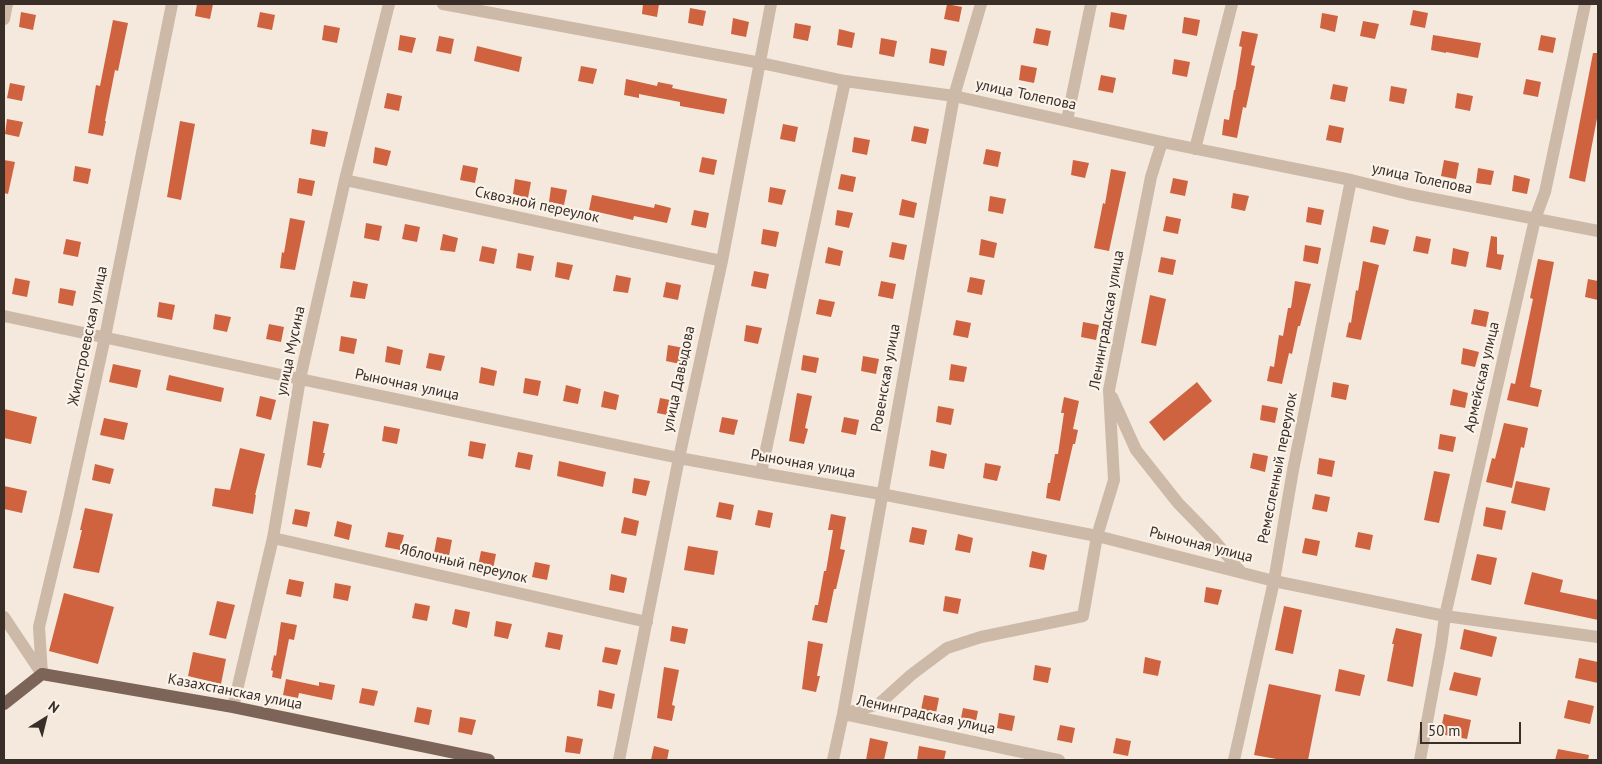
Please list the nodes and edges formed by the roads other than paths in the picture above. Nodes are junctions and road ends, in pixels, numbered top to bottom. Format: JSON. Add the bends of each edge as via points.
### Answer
{"nodes":[{"id":1,"x":6,"y":4,"type":"edge"},
{"id":2,"x":172,"y":4,"type":"edge"},
{"id":3,"x":389,"y":4,"type":"edge"},
{"id":4,"x":444,"y":4,"type":"edge"},
{"id":5,"x":771,"y":4,"type":"edge"},
{"id":6,"x":981,"y":4,"type":"edge"},
{"id":7,"x":1091,"y":4,"type":"edge"},
{"id":8,"x":1232,"y":4,"type":"edge"},
{"id":9,"x":1585,"y":4,"type":"edge"},
{"id":10,"x":4,"y":19,"type":"edge"},
{"id":11,"x":760,"y":62,"type":"junction"},
{"id":12,"x":845,"y":81,"type":"junction"},
{"id":13,"x":954,"y":96,"type":"junction"},
{"id":14,"x":1066,"y":120,"type":"junction"},
{"id":15,"x":1162,"y":142,"type":"junction"},
{"id":16,"x":1195,"y":149,"type":"junction"},
{"id":17,"x":345,"y":180,"type":"junction"},
{"id":18,"x":1351,"y":180,"type":"junction"},
{"id":19,"x":1535,"y":219,"type":"junction"},
{"id":20,"x":1598,"y":231,"type":"edge"},
{"id":21,"x":722,"y":261,"type":"junction"},
{"id":22,"x":4,"y":316,"type":"edge"},
{"id":23,"x":105,"y":337,"type":"junction"},
{"id":24,"x":300,"y":379,"type":"junction"},
{"id":25,"x":1109,"y":390,"type":"junction"},
{"id":26,"x":679,"y":458,"type":"junction"},
{"id":27,"x":761,"y":473,"type":"junction"},
{"id":28,"x":881,"y":494,"type":"junction"},
{"id":29,"x":1097,"y":536,"type":"junction"},
{"id":30,"x":273,"y":538,"type":"junction"},
{"id":31,"x":1241,"y":572,"type":"junction"},
{"id":32,"x":1274,"y":580,"type":"junction"},
{"id":33,"x":1445,"y":616,"type":"junction"},
{"id":34,"x":4,"y":617,"type":"edge"},
{"id":35,"x":647,"y":622,"type":"junction"},
{"id":36,"x":1598,"y":638,"type":"edge"},
{"id":37,"x":42,"y":674,"type":"junction"},
{"id":38,"x":4,"y":704,"type":"edge"},
{"id":39,"x":233,"y":707,"type":"junction"},
{"id":40,"x":843,"y":714,"type":"junction"},
{"id":41,"x":489,"y":760,"type":"edge"},
{"id":42,"x":620,"y":760,"type":"edge"},
{"id":43,"x":833,"y":760,"type":"edge"},
{"id":44,"x":1060,"y":760,"type":"edge"},
{"id":45,"x":1234,"y":760,"type":"edge"},
{"id":46,"x":1420,"y":760,"type":"edge"}],
"edges":[{"from":1,"to":10,"type":"street"},
{"from":2,"to":23,"type":"street","name":"Жилстроевская улица"},
{"from":3,"to":17,"type":"street","name":"улица Мусина"},
{"from":4,"to":11,"type":"street","name":"улица Толепова"},
{"from":5,"to":11,"type":"street","name":"улица Давыдова"},
{"from":6,"to":13,"type":"street","name":"Ровенская улица"},
{"from":7,"to":14,"type":"street"},
{"from":8,"to":16,"type":"street"},
{"from":9,"to":19,"type":"street","name":"Армейская улица","via":[[1545,192]]},
{"from":11,"to":12,"type":"street","name":"улица Толепова"},
{"from":11,"to":21,"type":"street","name":"улица Давыдова"},
{"from":12,"to":13,"type":"street","name":"улица Толепова"},
{"from":12,"to":27,"type":"street"},
{"from":13,"to":14,"type":"street","name":"улица Толепова"},
{"from":13,"to":28,"type":"street","name":"Ровенская улица"},
{"from":14,"to":15,"type":"street","name":"улица Толепова"},
{"from":15,"to":16,"type":"street","name":"улица Толепова"},
{"from":15,"to":25,"type":"street","name":"Ленинградская улица"},
{"from":16,"to":18,"type":"street","name":"улица Толепова"},
{"from":17,"to":21,"type":"street","name":"Сквозной переулок"},
{"from":17,"to":24,"type":"street","name":"улица Мусина"},
{"from":18,"to":19,"type":"street","name":"улица Толепова"},
{"from":18,"to":32,"type":"street","name":"Ремесленный переулок"},
{"from":19,"to":20,"type":"street","name":"улица Толепова"},
{"from":19,"to":33,"type":"street","name":"Армейская улица"},
{"from":21,"to":26,"type":"street","name":"улица Давыдова"},
{"from":22,"to":23,"type":"street","name":"Рыночная улица"},
{"from":23,"to":24,"type":"street","name":"Рыночная улица"},
{"from":23,"to":37,"type":"street","name":"Жилстроевская улица","via":[[39,627]]},
{"from":24,"to":26,"type":"street","name":"Рыночная улица"},
{"from":24,"to":30,"type":"street","name":"улица Мусина"},
{"from":25,"to":29,"type":"street","name":"Ленинградская улица","via":[[1114,480]]},
{"from":25,"to":31,"type":"street","via":[[1136,450],[1178,503]]},
{"from":26,"to":27,"type":"street","name":"Рыночная улица"},
{"from":26,"to":35,"type":"street","name":"улица Давыдова"},
{"from":27,"to":28,"type":"street","name":"Рыночная улица"},
{"from":28,"to":29,"type":"street","name":"Рыночная улица"},
{"from":28,"to":40,"type":"street","name":"Ровенская улица"},
{"from":29,"to":31,"type":"street","name":"Рыночная улица"},
{"from":29,"to":40,"type":"street","name":"Ленинградская улица","via":[[1083,616],[981,637],[947,648],[879,704]]},
{"from":30,"to":35,"type":"street","name":"Яблочный переулок"},
{"from":30,"to":39,"type":"street","name":"улица Мусина"},
{"from":31,"to":32,"type":"street","name":"Рыночная улица"},
{"from":32,"to":33,"type":"street","name":"Рыночная улица"},
{"from":32,"to":45,"type":"street","name":"Ремесленный переулок"},
{"from":33,"to":36,"type":"street","name":"Рыночная улица"},
{"from":33,"to":46,"type":"street","name":"Армейская улица"},
{"from":34,"to":37,"type":"street"},
{"from":35,"to":42,"type":"street","name":"улица Давыдова"},
{"from":37,"to":38,"type":"main road"},
{"from":37,"to":39,"type":"main road","name":"Казахстанская улица"},
{"from":39,"to":41,"type":"main road","name":"Казахстанская улица"},
{"from":40,"to":43,"type":"street","name":"Ровенская улица"},
{"from":40,"to":44,"type":"street","name":"Ленинградская улица"}]}
